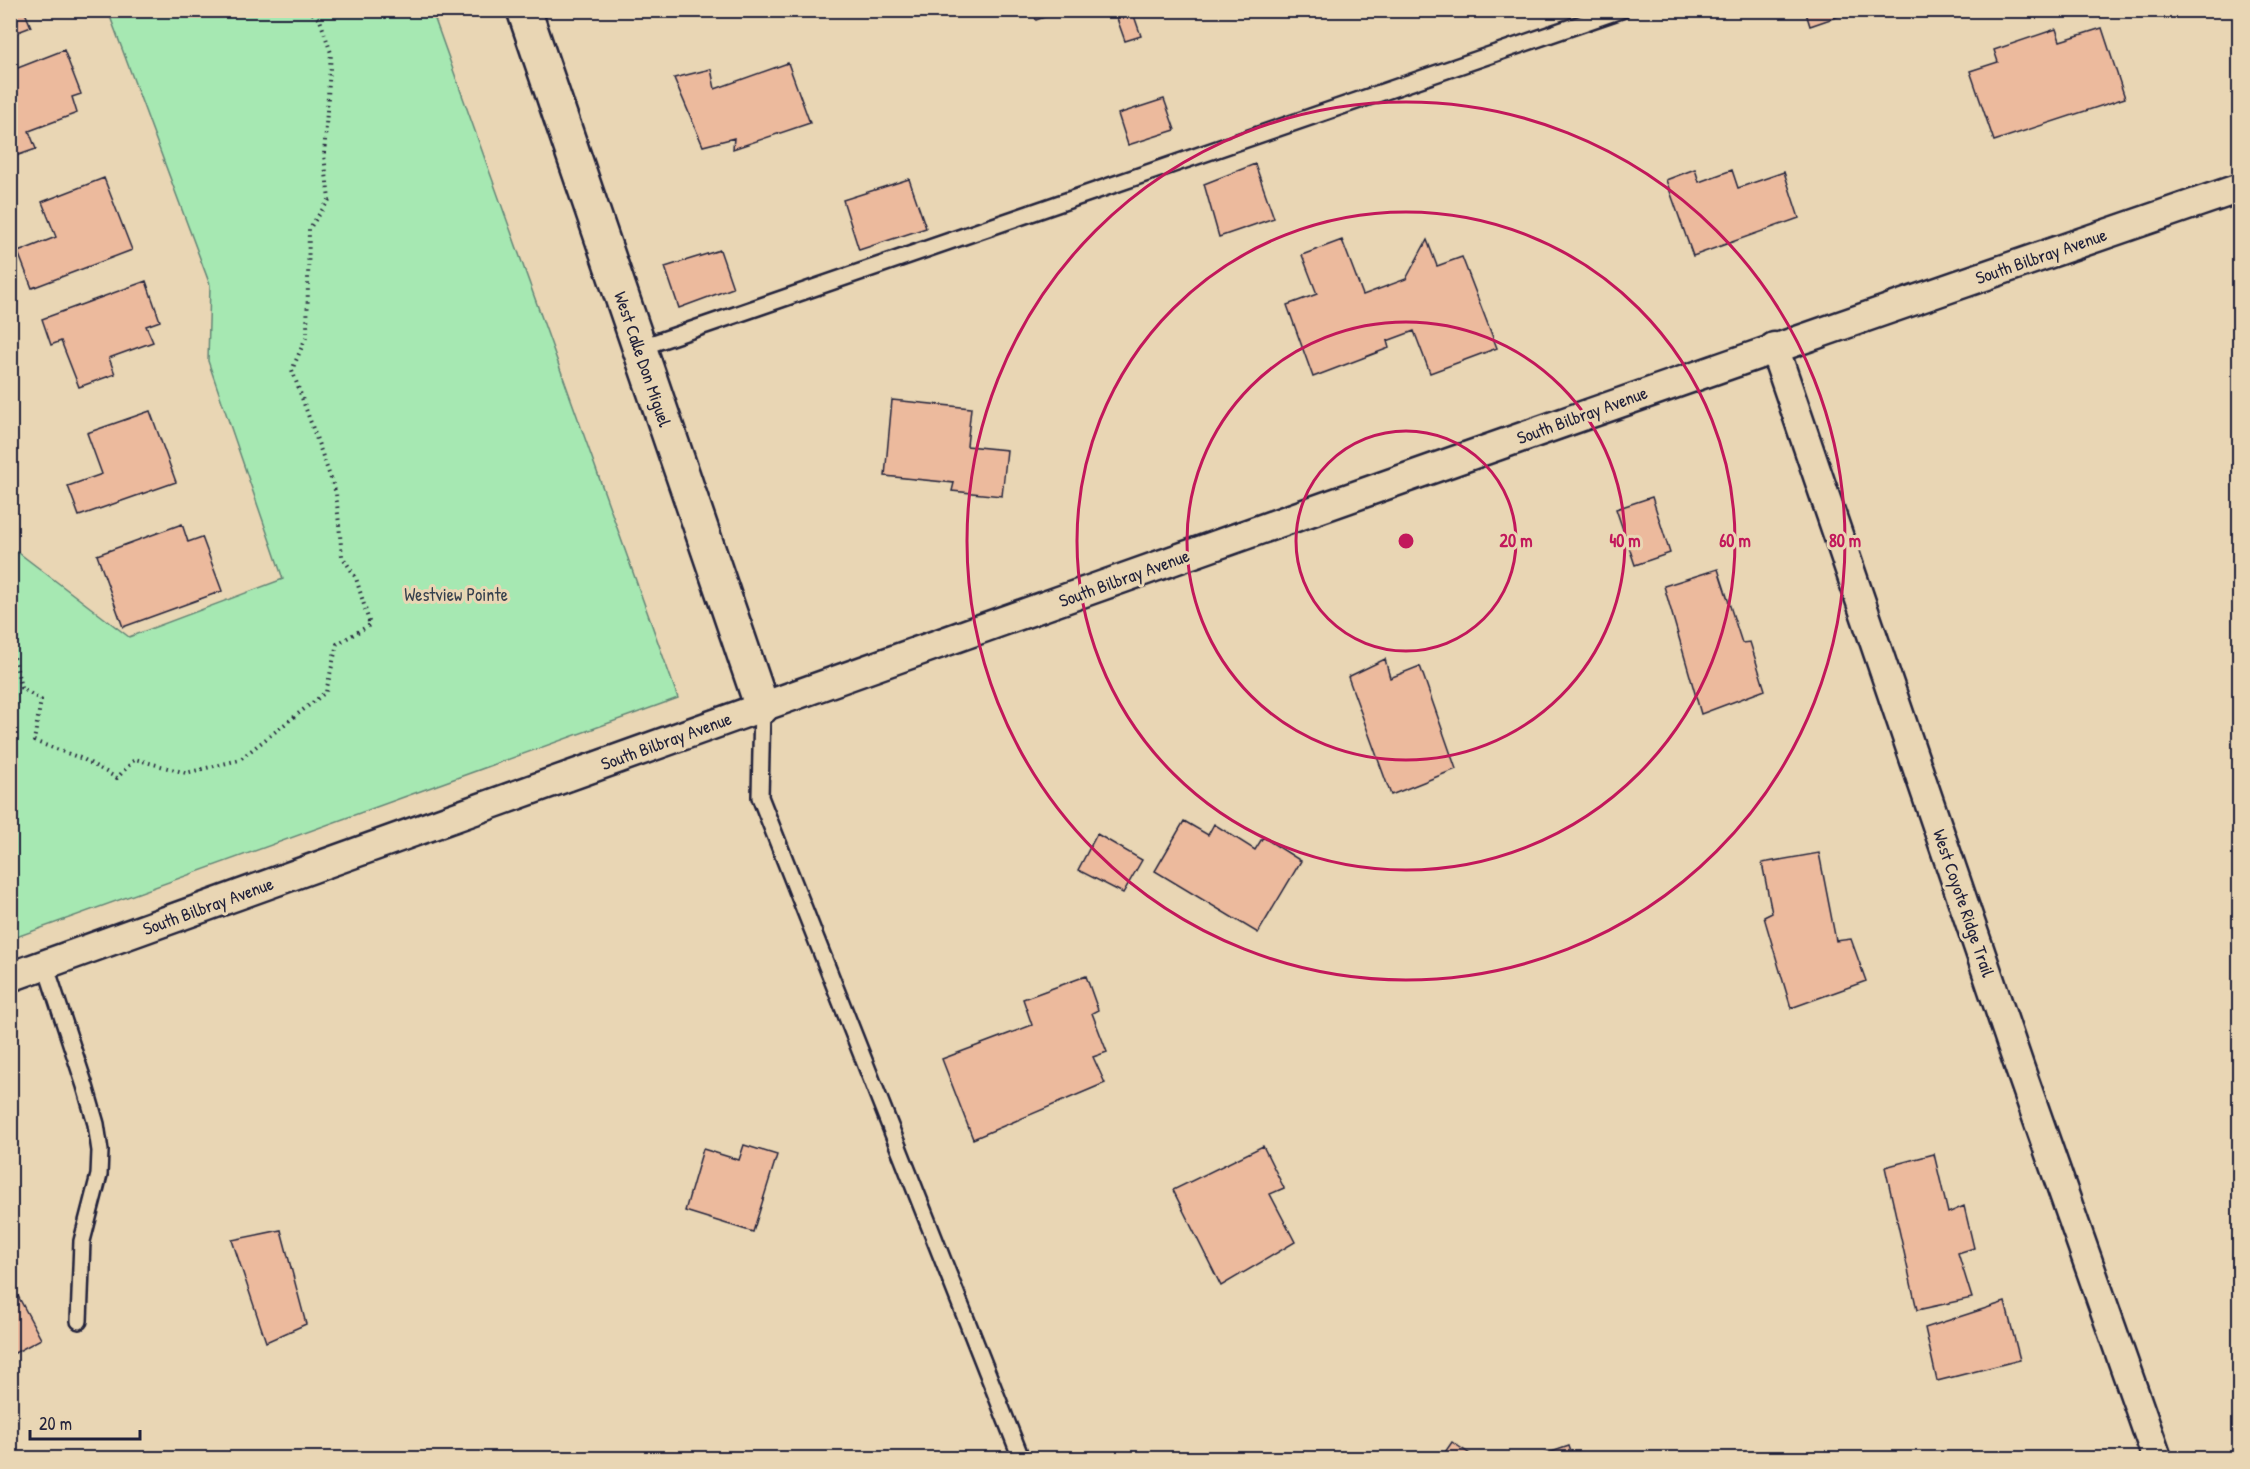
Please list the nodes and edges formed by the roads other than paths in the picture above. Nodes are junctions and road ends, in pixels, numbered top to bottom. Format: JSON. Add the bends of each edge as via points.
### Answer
{"nodes":[{"id":1,"x":1621,"y":10,"type":"edge"},
{"id":2,"x":532,"y":13,"type":"edge"},
{"id":3,"x":2240,"y":188,"type":"edge"},
{"id":4,"x":1774,"y":347,"type":"junction"},
{"id":5,"x":639,"y":348,"type":"junction"},
{"id":6,"x":762,"y":707,"type":"junction"},
{"id":7,"x":45,"y":964,"type":"junction"},
{"id":8,"x":10,"y":977,"type":"edge"},
{"id":9,"x":79,"y":1321,"type":"dead end"},
{"id":10,"x":1021,"y":1458,"type":"edge"},
{"id":11,"x":2157,"y":1458,"type":"edge"}],
"edges":[{"from":1,"to":5,"type":"lane"},
{"from":2,"to":5,"type":"street","name":"West Calle Don Miguel"},
{"from":3,"to":4,"type":"street","name":"South Bilbray Avenue"},
{"from":4,"to":6,"type":"street","name":"South Bilbray Avenue"},
{"from":4,"to":11,"type":"street","name":"West Coyote Ridge Trail"},
{"from":5,"to":6,"type":"street","name":"West Calle Don Miguel"},
{"from":6,"to":7,"type":"street","name":"South Bilbray Avenue"},
{"from":6,"to":10,"type":"lane","via":[[760,797]]},
{"from":7,"to":8,"type":"street","name":"South Bilbray Avenue"},
{"from":7,"to":9,"type":"lane","via":[[88,1096],[100,1151],[99,1175],[82,1240]]}]}
